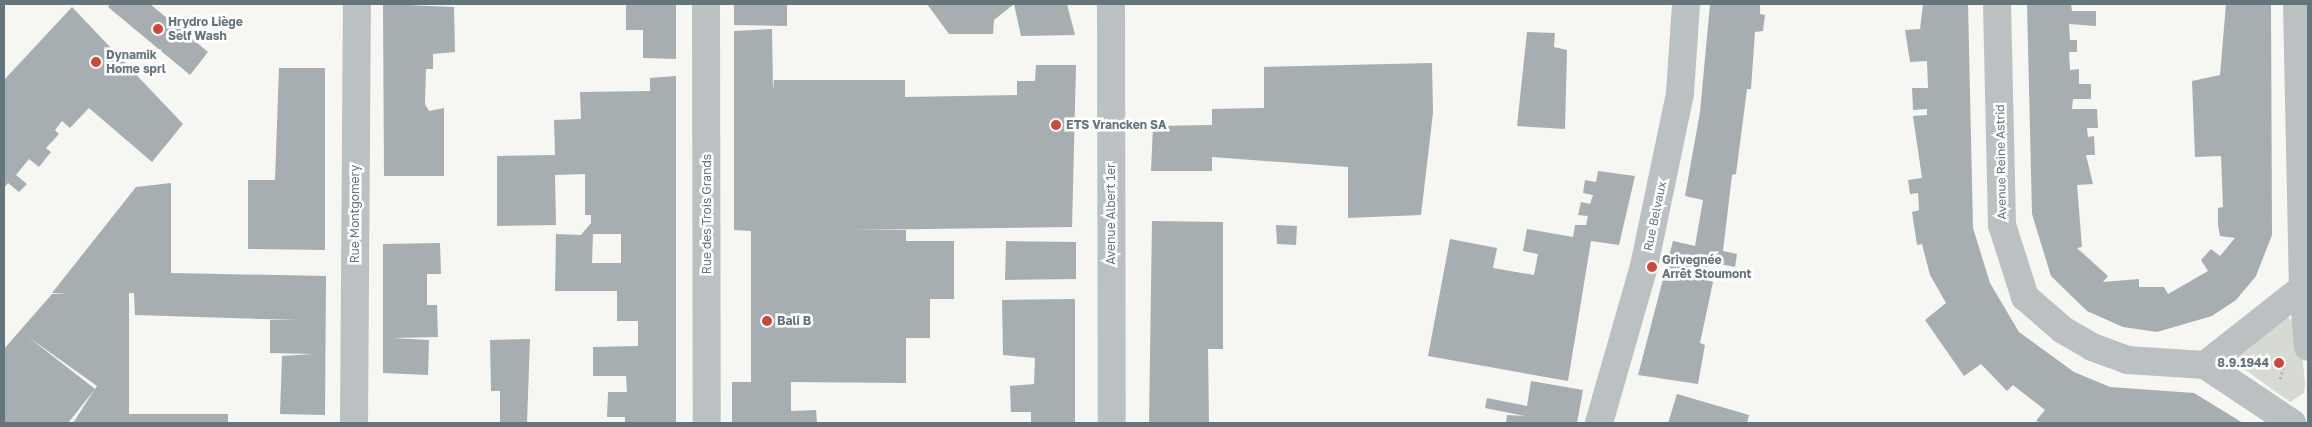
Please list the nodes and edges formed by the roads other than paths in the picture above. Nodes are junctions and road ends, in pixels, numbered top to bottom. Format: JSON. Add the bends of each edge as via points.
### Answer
{"nodes":[{"id":1,"x":357,"y":4,"type":"edge"},
{"id":2,"x":706,"y":4,"type":"edge"},
{"id":3,"x":1111,"y":4,"type":"edge"},
{"id":4,"x":1686,"y":4,"type":"edge"},
{"id":5,"x":1997,"y":4,"type":"edge"},
{"id":6,"x":2298,"y":4,"type":"edge"},
{"id":7,"x":2303,"y":288,"type":"junction"},
{"id":8,"x":2308,"y":347,"type":"edge"},
{"id":9,"x":2205,"y":365,"type":"junction"},
{"id":10,"x":354,"y":423,"type":"edge"},
{"id":11,"x":707,"y":423,"type":"edge"},
{"id":12,"x":1112,"y":423,"type":"edge"},
{"id":13,"x":1599,"y":423,"type":"edge"},
{"id":14,"x":2292,"y":423,"type":"edge"}],
"edges":[{"from":1,"to":10,"type":"street","name":"Rue Montgomery"},
{"from":2,"to":11,"type":"street","name":"Rue des Trois Grands"},
{"from":3,"to":12,"type":"street","name":"Avenue Albert 1er"},
{"from":4,"to":13,"type":"street","name":"Rue Belvaux","via":[[1680,93],[1646,257]]},
{"from":5,"to":9,"type":"street","name":"Avenue Reine Astrid","via":[[2002,225],[2025,297],[2063,330],[2118,357]]},
{"from":6,"to":7,"type":"street"},
{"from":7,"to":8,"type":"street"},
{"from":7,"to":9,"type":"street"},
{"from":9,"to":14,"type":"street","name":"Avenue Reine Astrid"}]}
